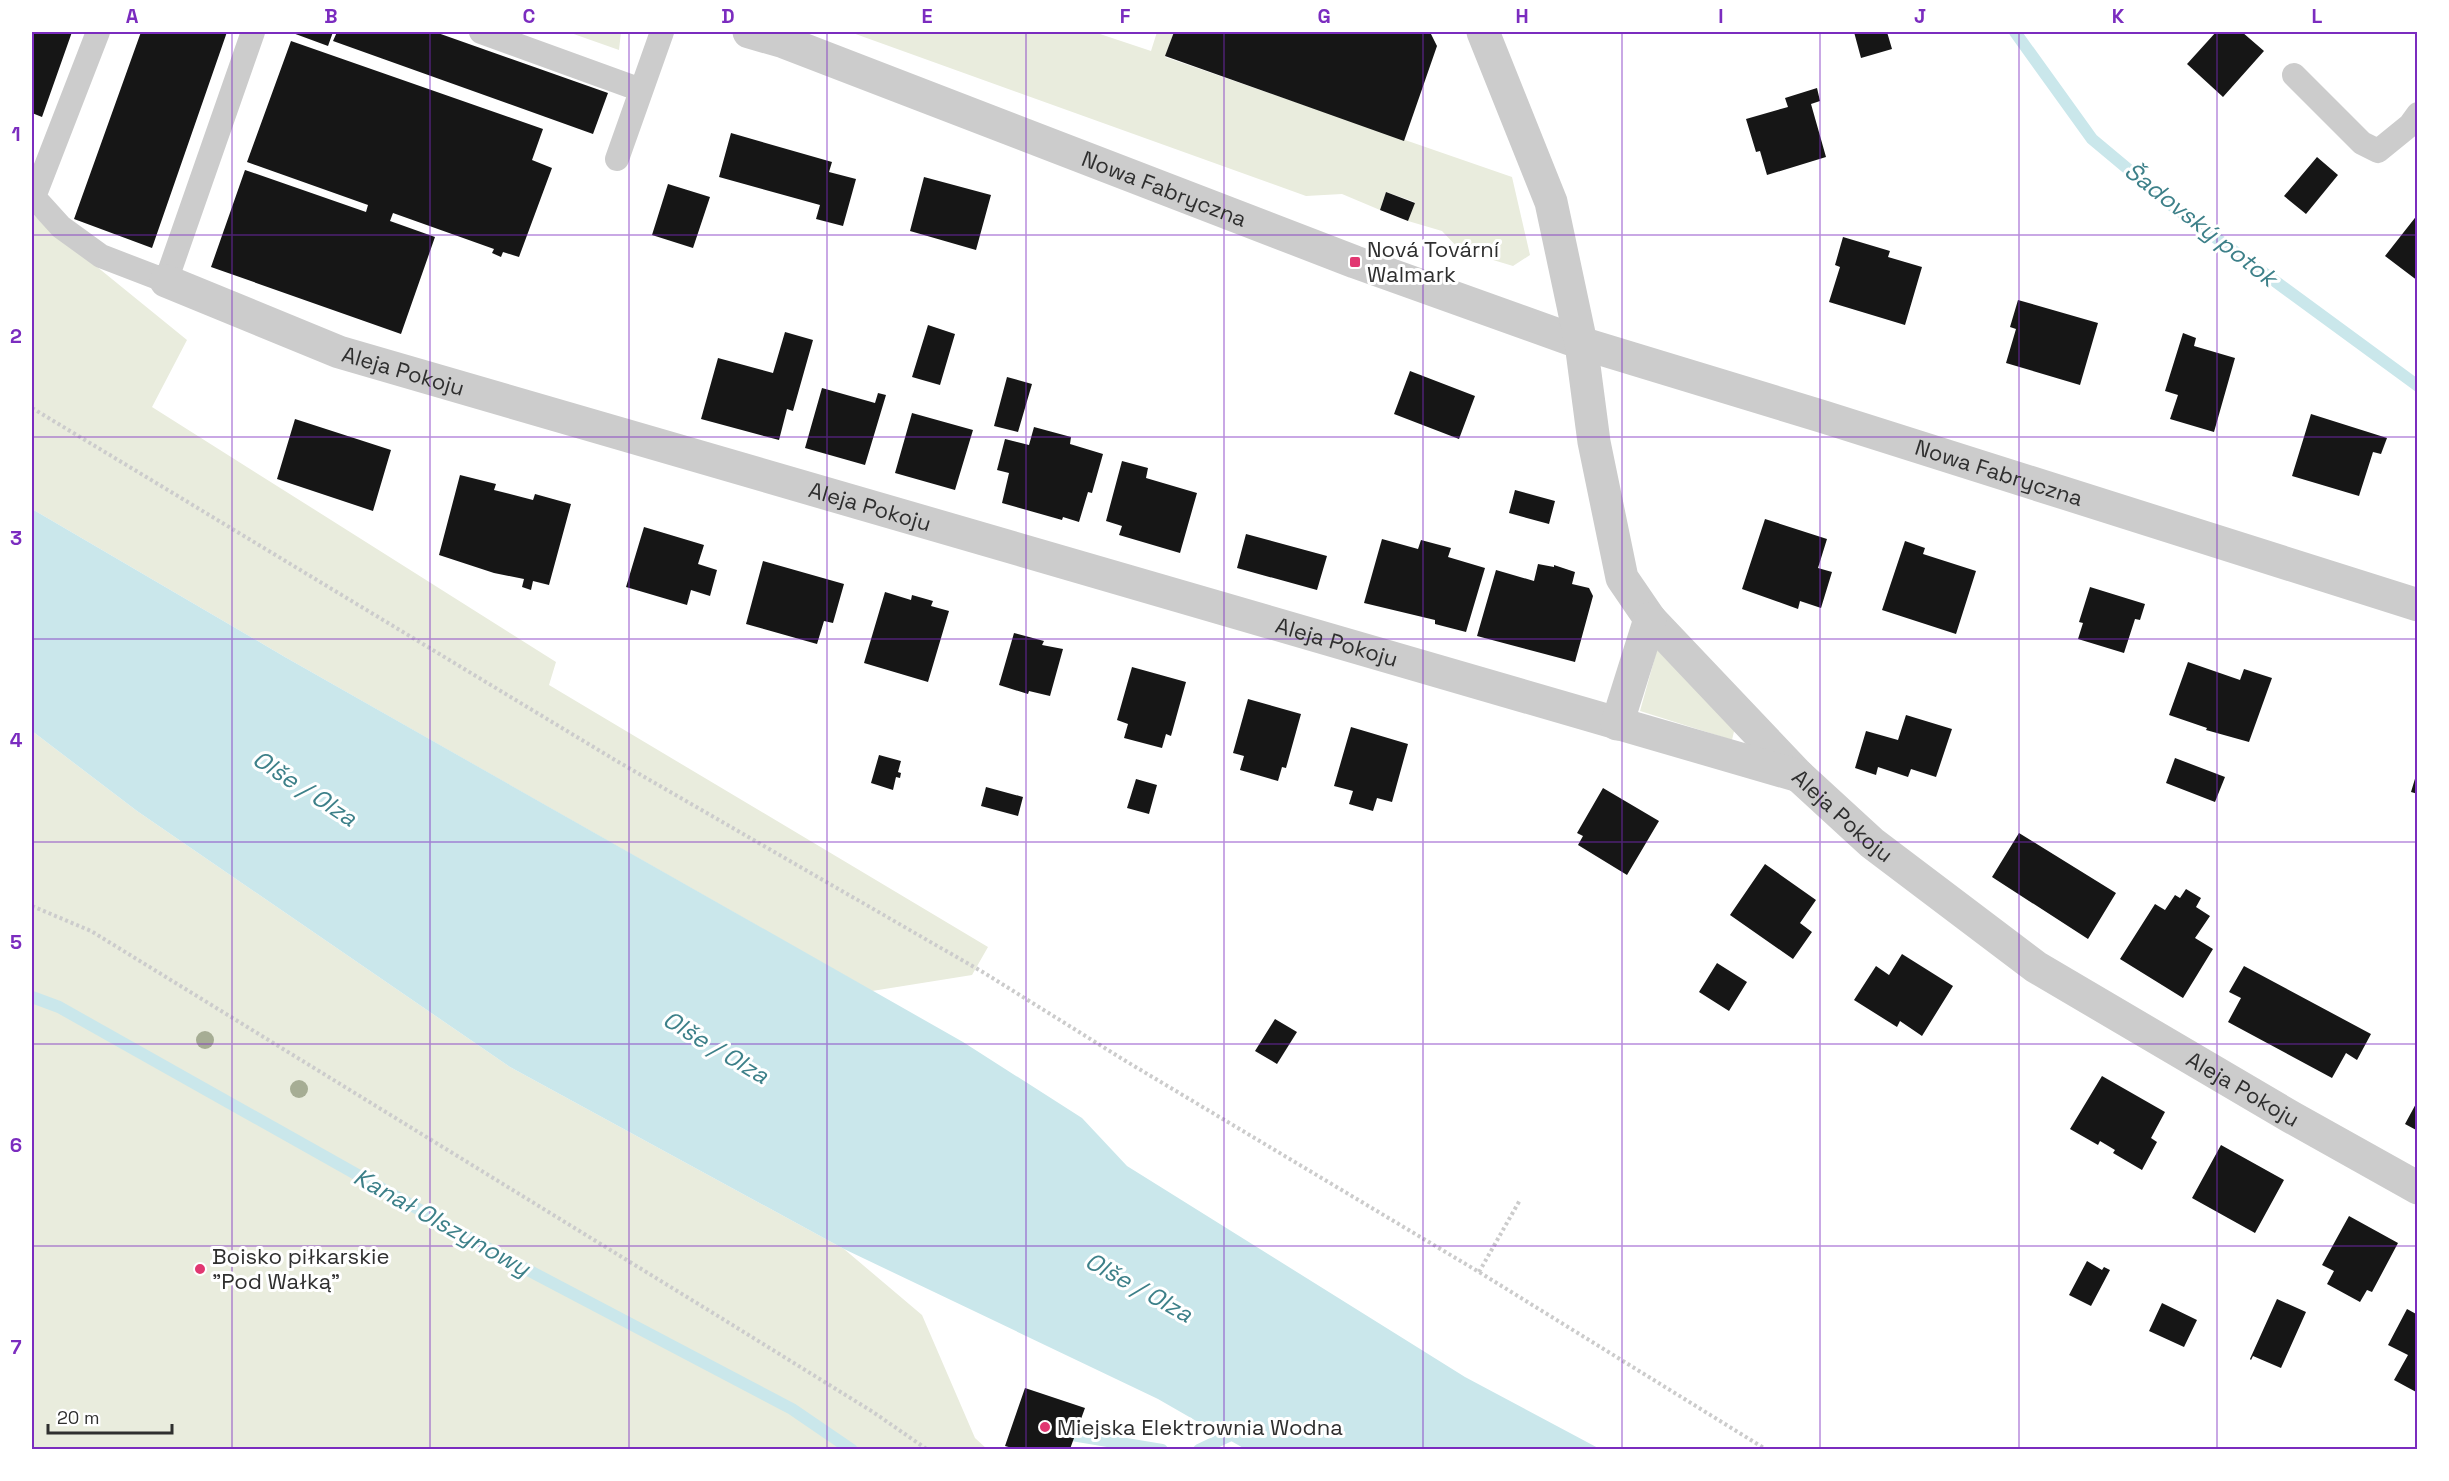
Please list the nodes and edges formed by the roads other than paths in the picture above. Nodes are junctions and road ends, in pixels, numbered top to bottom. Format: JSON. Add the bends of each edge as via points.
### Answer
{"nodes":[{"id":1,"x":98,"y":32,"type":"edge"},
{"id":2,"x":253,"y":32,"type":"edge"},
{"id":3,"x":481,"y":32,"type":"edge"},
{"id":4,"x":662,"y":32,"type":"edge"},
{"id":5,"x":749,"y":32,"type":"edge"},
{"id":6,"x":1483,"y":32,"type":"edge"},
{"id":7,"x":786,"y":37,"type":"edge"},
{"id":8,"x":2294,"y":75,"type":"dead end"},
{"id":9,"x":641,"y":90,"type":"junction"},
{"id":10,"x":2418,"y":114,"type":"edge"},
{"id":11,"x":617,"y":159,"type":"dead end"},
{"id":12,"x":33,"y":196,"type":"edge"},
{"id":13,"x":166,"y":281,"type":"junction"},
{"id":14,"x":1581,"y":343,"type":"junction"},
{"id":15,"x":2418,"y":605,"type":"edge"},
{"id":16,"x":1650,"y":619,"type":"junction"},
{"id":17,"x":1617,"y":724,"type":"junction"},
{"id":18,"x":1799,"y":776,"type":"junction"},
{"id":19,"x":2418,"y":1188,"type":"edge"}],
"edges":[{"from":1,"to":12,"type":"lane"},
{"from":2,"to":13,"type":"lane"},
{"from":3,"to":9,"type":"lane"},
{"from":4,"to":9,"type":"lane"},
{"from":5,"to":7,"type":"street","name":"Nowa Fabryczna"},
{"from":6,"to":14,"type":"street","via":[[1551,202]]},
{"from":7,"to":14,"type":"street","name":"Nowa Fabryczna","via":[[1354,262]]},
{"from":8,"to":10,"type":"lane","via":[[2362,143],[2378,152]]},
{"from":9,"to":11,"type":"lane"},
{"from":12,"to":13,"type":"lane","via":[[61,227],[100,256]]},
{"from":13,"to":17,"type":"street","name":"Aleja Pokoju","via":[[339,352]]},
{"from":14,"to":15,"type":"street","name":"Nowa Fabryczna"},
{"from":14,"to":16,"type":"street","via":[[1594,441],[1622,578]]},
{"from":16,"to":17,"type":"street"},
{"from":16,"to":18,"type":"street"},
{"from":17,"to":18,"type":"street","name":"Aleja Pokoju"},
{"from":18,"to":19,"type":"street","name":"Aleja Pokoju","via":[[1872,843],[2037,967]]}]}
